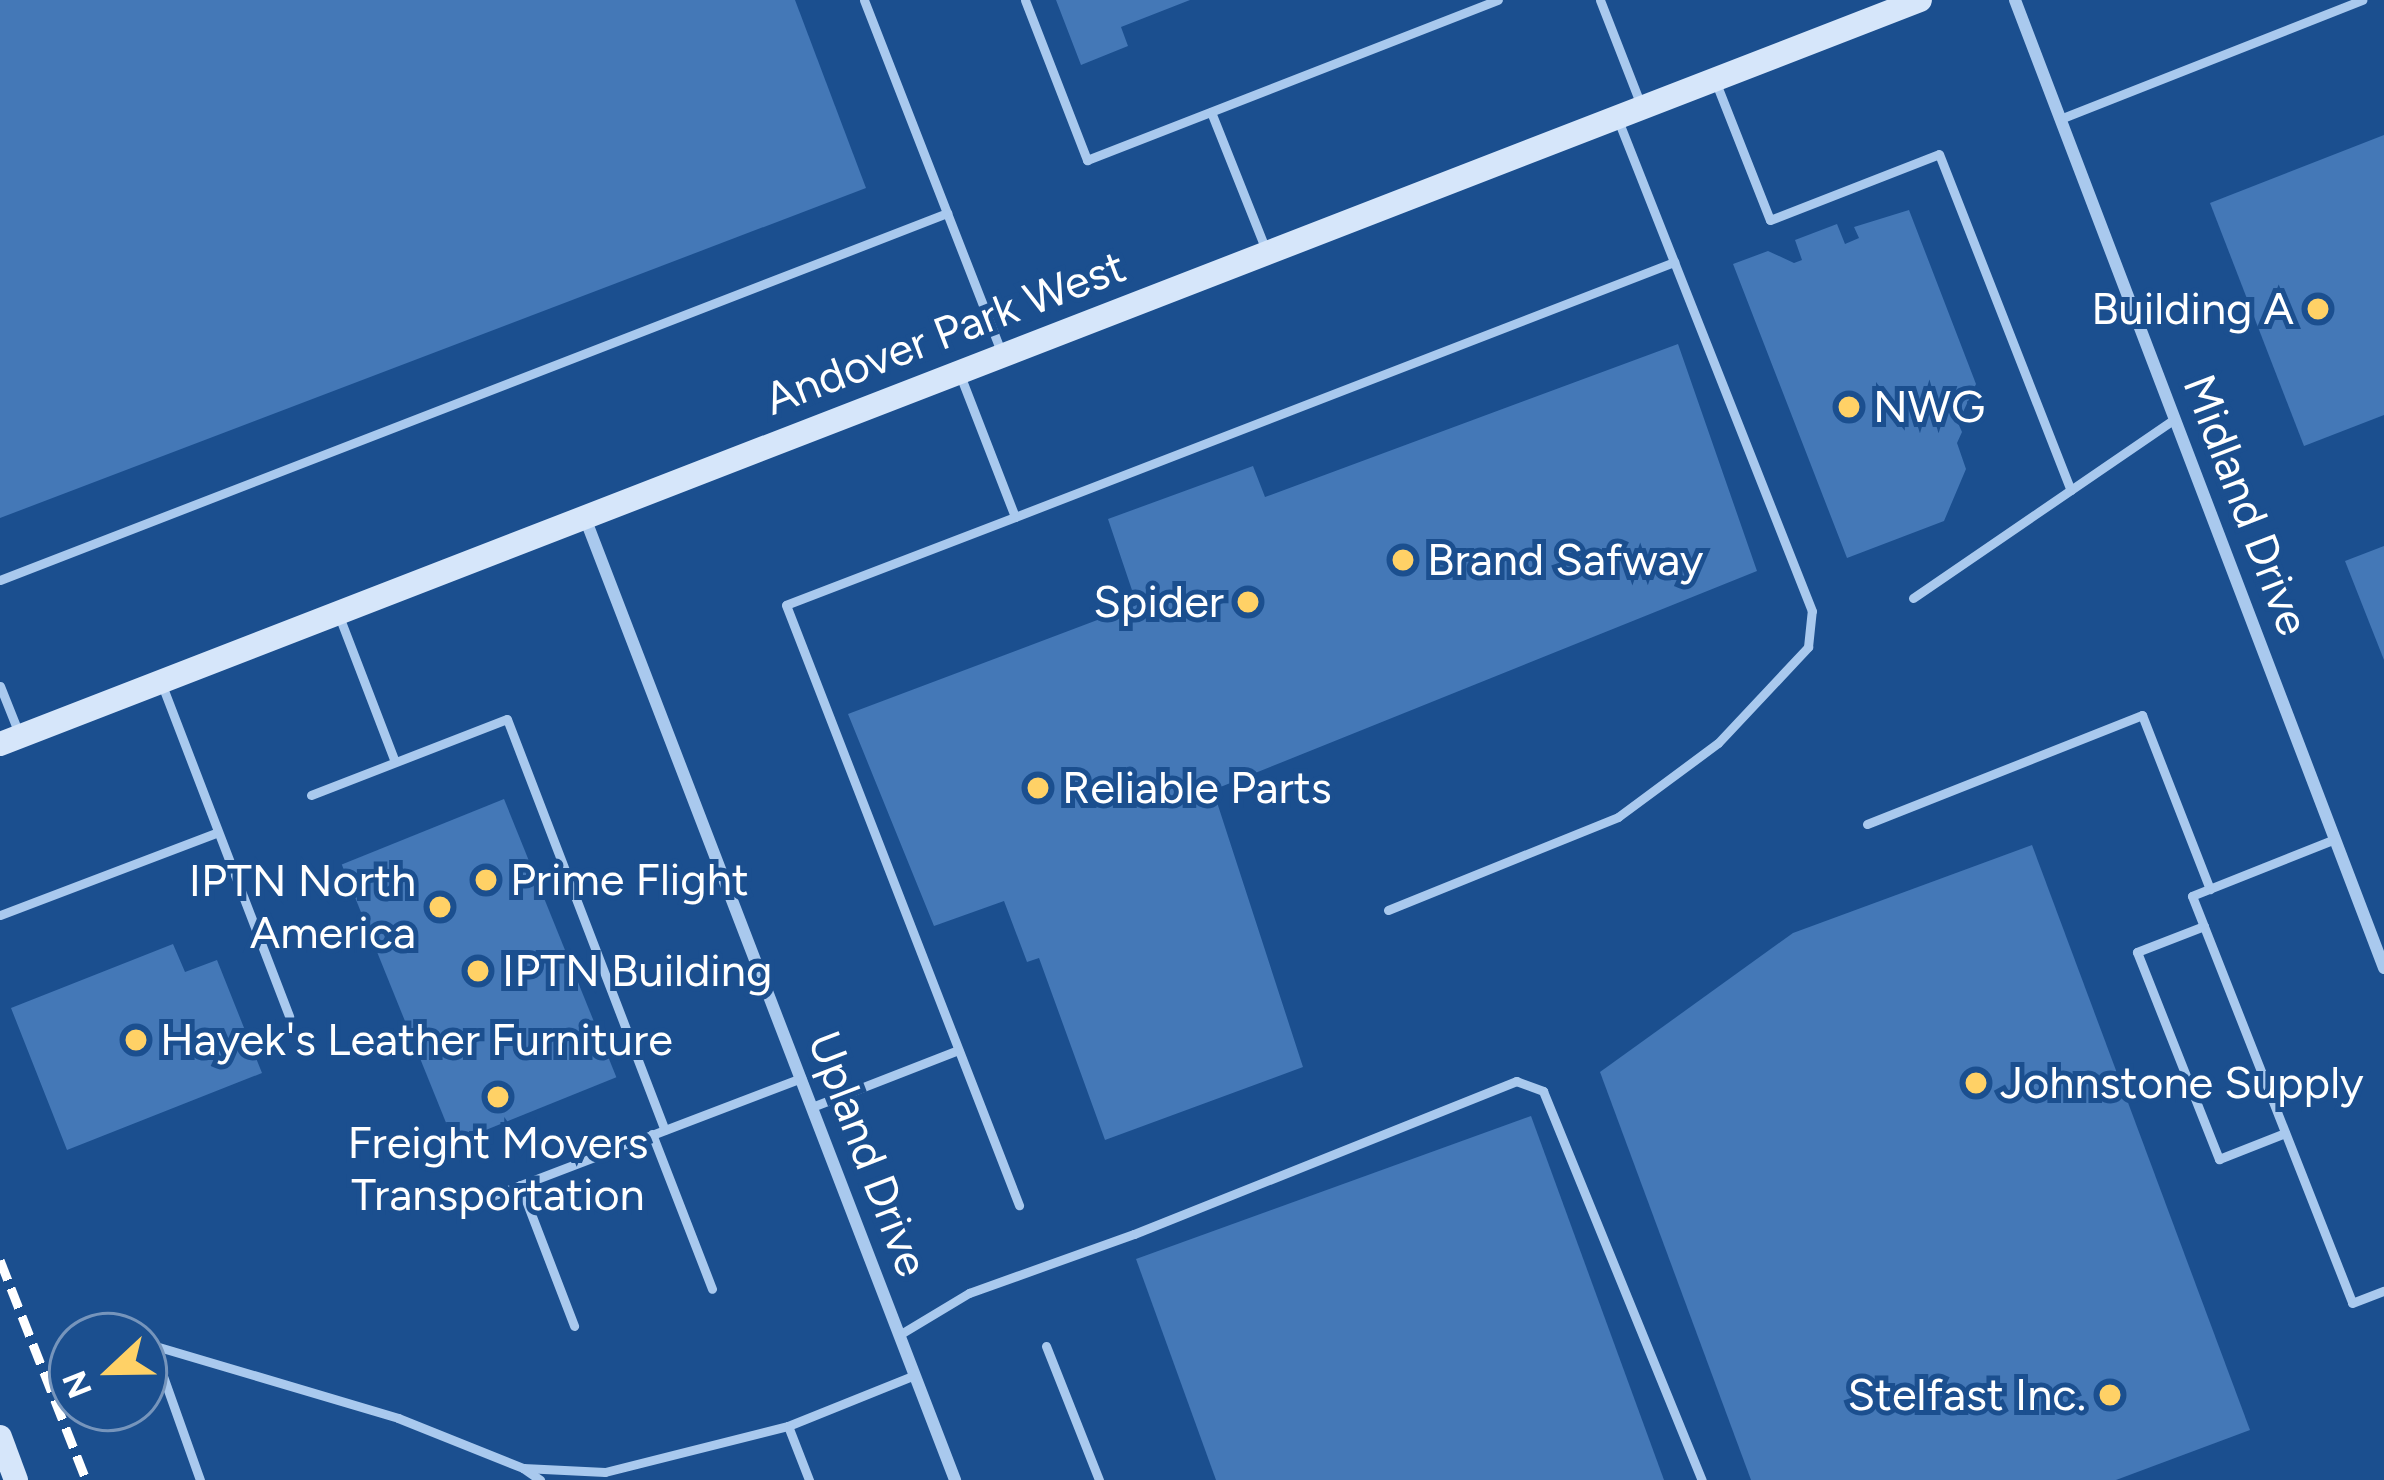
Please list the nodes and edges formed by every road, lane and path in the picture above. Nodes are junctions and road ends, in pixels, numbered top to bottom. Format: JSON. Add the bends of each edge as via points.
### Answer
{"nodes":[{"id":1,"x":864,"y":0,"type":"edge"},
{"id":2,"x":1024,"y":0,"type":"edge"},
{"id":3,"x":1498,"y":0,"type":"edge"},
{"id":4,"x":1600,"y":0,"type":"edge"},
{"id":5,"x":1920,"y":0,"type":"edge"},
{"id":6,"x":2014,"y":0,"type":"edge"},
{"id":7,"x":2362,"y":0,"type":"edge"},
{"id":8,"x":1715,"y":80,"type":"junction"},
{"id":9,"x":1642,"y":108,"type":"junction"},
{"id":10,"x":1211,"y":112,"type":"junction"},
{"id":11,"x":1618,"y":117,"type":"junction"},
{"id":12,"x":2060,"y":119,"type":"junction"},
{"id":13,"x":947,"y":213,"type":"junction"},
{"id":14,"x":1267,"y":253,"type":"junction"},
{"id":15,"x":1674,"y":262,"type":"junction"},
{"id":16,"x":1003,"y":356,"type":"junction"},
{"id":17,"x":959,"y":373,"type":"junction"},
{"id":18,"x":2174,"y":419,"type":"junction"},
{"id":19,"x":2071,"y":490,"type":"junction"},
{"id":20,"x":1015,"y":517,"type":"junction"},
{"id":21,"x":585,"y":518,"type":"junction"},
{"id":22,"x":0,"y":580,"type":"edge"},
{"id":23,"x":1913,"y":598,"type":"dead end"},
{"id":24,"x":338,"y":614,"type":"junction"},
{"id":25,"x":161,"y":682,"type":"junction"},
{"id":26,"x":0,"y":686,"type":"edge"},
{"id":27,"x":10,"y":740,"type":"edge"},
{"id":28,"x":395,"y":763,"type":"junction"},
{"id":29,"x":311,"y":795,"type":"dead end"},
{"id":30,"x":1867,"y":824,"type":"dead end"},
{"id":31,"x":218,"y":832,"type":"junction"},
{"id":32,"x":2335,"y":839,"type":"junction"},
{"id":33,"x":2210,"y":889,"type":"junction"},
{"id":34,"x":1388,"y":910,"type":"dead end"},
{"id":35,"x":0,"y":915,"type":"edge"},
{"id":36,"x":2204,"y":926,"type":"junction"},
{"id":37,"x":2380,"y":946,"type":"edge"},
{"id":38,"x":2384,"y":968,"type":"edge"},
{"id":39,"x":289,"y":1016,"type":"dead end"},
{"id":40,"x":958,"y":1050,"type":"junction"},
{"id":41,"x":801,"y":1078,"type":"junction"},
{"id":42,"x":812,"y":1107,"type":"junction"},
{"id":43,"x":665,"y":1130,"type":"junction"},
{"id":44,"x":2285,"y":1132,"type":"junction"},
{"id":45,"x":652,"y":1135,"type":"junction"},
{"id":46,"x":520,"y":1185,"type":"junction"},
{"id":47,"x":479,"y":1202,"type":"dead end"},
{"id":48,"x":1019,"y":1205,"type":"dead end"},
{"id":49,"x":712,"y":1289,"type":"dead end"},
{"id":50,"x":2384,"y":1291,"type":"edge"},
{"id":51,"x":574,"y":1326,"type":"dead end"},
{"id":52,"x":899,"y":1335,"type":"junction"},
{"id":53,"x":1046,"y":1346,"type":"dead end"},
{"id":54,"x":914,"y":1375,"type":"junction"},
{"id":55,"x":788,"y":1426,"type":"junction"},
{"id":56,"x":0,"y":1438,"type":"edge"},
{"id":57,"x":523,"y":1468,"type":"junction"},
{"id":58,"x":605,"y":1472,"type":"junction"},
{"id":59,"x":16,"y":1480,"type":"edge"},
{"id":60,"x":200,"y":1480,"type":"edge"},
{"id":61,"x":540,"y":1480,"type":"edge"},
{"id":62,"x":617,"y":1480,"type":"edge"},
{"id":63,"x":808,"y":1480,"type":"edge"},
{"id":64,"x":955,"y":1480,"type":"edge"},
{"id":65,"x":1099,"y":1480,"type":"edge"},
{"id":66,"x":1702,"y":1480,"type":"edge"}],
"edges":[{"from":1,"to":13,"type":"lane"},
{"from":2,"to":10,"type":"lane","via":[[1087,160]]},
{"from":3,"to":10,"type":"lane"},
{"from":4,"to":9,"type":"lane"},
{"from":5,"to":8,"type":"street","name":"Andover Park West"},
{"from":6,"to":12,"type":"street","name":"Midland Drive"},
{"from":7,"to":12,"type":"lane"},
{"from":8,"to":9,"type":"street","name":"Andover Park West"},
{"from":8,"to":19,"type":"lane","via":[[1770,220],[1939,154]]},
{"from":9,"to":11,"type":"street","name":"Andover Park West"},
{"from":10,"to":14,"type":"lane"},
{"from":11,"to":14,"type":"street","name":"Andover Park West"},
{"from":11,"to":15,"type":"lane"},
{"from":12,"to":18,"type":"street","name":"Midland Drive"},
{"from":13,"to":16,"type":"lane"},
{"from":13,"to":22,"type":"lane"},
{"from":14,"to":16,"type":"street","name":"Andover Park West"},
{"from":15,"to":20,"type":"lane"},
{"from":15,"to":34,"type":"lane","via":[[1812,611],[1808,647],[1718,743],[1618,817]]},
{"from":16,"to":17,"type":"street","name":"Andover Park West"},
{"from":17,"to":20,"type":"lane"},
{"from":17,"to":21,"type":"street","name":"Andover Park West"},
{"from":18,"to":19,"type":"lane"},
{"from":18,"to":32,"type":"street","name":"Midland Drive"},
{"from":19,"to":23,"type":"lane"},
{"from":20,"to":40,"type":"lane","via":[[787,605]]},
{"from":21,"to":24,"type":"street","name":"Andover Park West"},
{"from":21,"to":41,"type":"street","name":"Upland Drive"},
{"from":24,"to":25,"type":"street","name":"Andover Park West"},
{"from":24,"to":28,"type":"lane"},
{"from":25,"to":27,"type":"street","name":"Andover Park West"},
{"from":25,"to":31,"type":"lane"},
{"from":26,"to":27,"type":"lane"},
{"from":28,"to":29,"type":"lane"},
{"from":28,"to":43,"type":"lane","via":[[507,719]]},
{"from":30,"to":33,"type":"lane","via":[[2142,716]]},
{"from":31,"to":35,"type":"lane"},
{"from":31,"to":39,"type":"lane"},
{"from":32,"to":33,"type":"lane"},
{"from":32,"to":37,"type":"street","name":"Midland Drive"},
{"from":33,"to":36,"type":"lane","via":[[2192,896]]},
{"from":36,"to":44,"type":"lane"},
{"from":36,"to":44,"type":"lane","via":[[2137,952],[2153,994],[2219,1159]]},
{"from":37,"to":38,"type":"street","name":"Midland Drive"},
{"from":40,"to":42,"type":"lane"},
{"from":40,"to":48,"type":"lane"},
{"from":41,"to":42,"type":"street","name":"Upland Drive"},
{"from":41,"to":43,"type":"lane"},
{"from":42,"to":52,"type":"street","name":"Upland Drive"},
{"from":43,"to":45,"type":"lane"},
{"from":44,"to":50,"type":"lane","via":[[2352,1304]]},
{"from":45,"to":46,"type":"lane"},
{"from":45,"to":49,"type":"lane"},
{"from":46,"to":47,"type":"lane"},
{"from":46,"to":51,"type":"lane"},
{"from":52,"to":54,"type":"street","name":"Upland Drive"},
{"from":52,"to":66,"type":"lane","via":[[969,1293],[1516,1081],[1543,1091]]},
{"from":53,"to":65,"type":"lane"},
{"from":54,"to":55,"type":"lane"},
{"from":54,"to":64,"type":"street","name":"Upland Drive"},
{"from":55,"to":58,"type":"lane"},
{"from":55,"to":63,"type":"lane"},
{"from":56,"to":59,"type":"street"},
{"from":57,"to":58,"type":"lane"},
{"from":57,"to":60,"type":"lane","via":[[398,1418],[152,1345]]},
{"from":57,"to":61,"type":"lane"},
{"from":58,"to":62,"type":"lane"}]}
